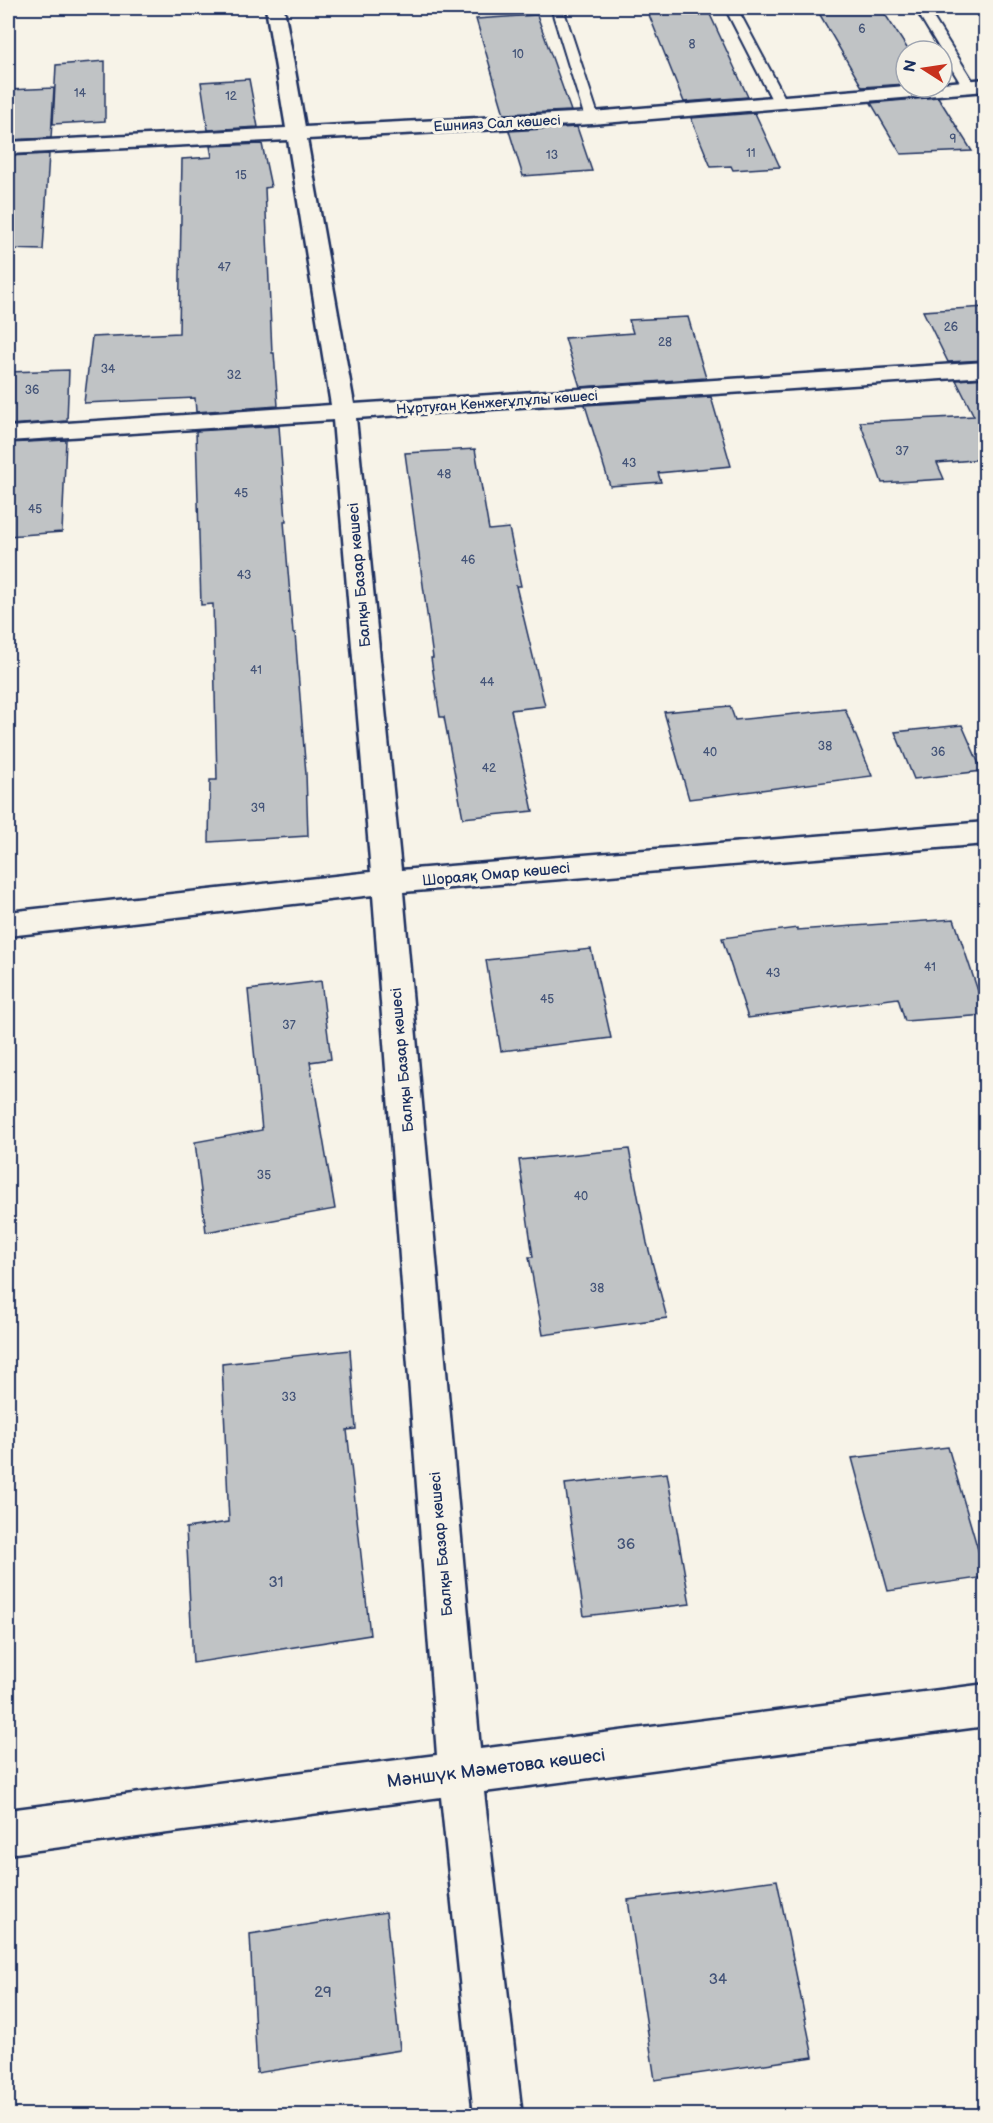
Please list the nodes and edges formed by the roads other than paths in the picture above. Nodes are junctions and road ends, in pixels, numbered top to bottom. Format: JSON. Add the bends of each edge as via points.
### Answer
{"nodes":[{"id":1,"x":275,"y":8,"type":"edge"},
{"id":2,"x":557,"y":8,"type":"edge"},
{"id":3,"x":732,"y":8,"type":"edge"},
{"id":4,"x":921,"y":8,"type":"edge"},
{"id":5,"x":977,"y":86,"type":"edge"},
{"id":6,"x":780,"y":102,"type":"junction"},
{"id":7,"x":592,"y":118,"type":"junction"},
{"id":8,"x":296,"y":133,"type":"junction"},
{"id":9,"x":8,"y":148,"type":"edge"},
{"id":10,"x":986,"y":369,"type":"edge"},
{"id":11,"x":344,"y":412,"type":"junction"},
{"id":12,"x":8,"y":434,"type":"edge"},
{"id":13,"x":986,"y":833,"type":"edge"},
{"id":14,"x":387,"y":882,"type":"junction"},
{"id":15,"x":8,"y":924,"type":"edge"},
{"id":16,"x":986,"y":1705,"type":"edge"},
{"id":17,"x":460,"y":1773,"type":"junction"},
{"id":18,"x":8,"y":1832,"type":"edge"},
{"id":19,"x":498,"y":2115,"type":"edge"}],
"edges":[{"from":1,"to":8,"type":"street","name":"Балқы Базар көшесі"},
{"from":2,"to":7,"type":"lane"},
{"from":3,"to":6,"type":"lane"},
{"from":4,"to":5,"type":"lane"},
{"from":5,"to":6,"type":"street","name":"Ешнияз Сал көшесі"},
{"from":6,"to":7,"type":"street","name":"Ешнияз Сал көшесі"},
{"from":7,"to":8,"type":"street","name":"Ешнияз Сал көшесі"},
{"from":8,"to":9,"type":"street","name":"Ешнияз Сал көшесі"},
{"from":8,"to":11,"type":"street","name":"Балқы Базар көшесі"},
{"from":10,"to":11,"type":"street","name":"Нұртуған Кенжеғұлұлы көшесі"},
{"from":11,"to":12,"type":"street","name":"Нұртуған Кенжеғұлұлы көшесі"},
{"from":11,"to":14,"type":"street","name":"Балқы Базар көшесі"},
{"from":13,"to":14,"type":"street","name":"Шораяқ Омар көшесі"},
{"from":14,"to":15,"type":"street","name":"Шораяқ Омар көшесі"},
{"from":14,"to":17,"type":"street","name":"Балқы Базар көшесі"},
{"from":16,"to":17,"type":"street","name":"Мәншүк Мәметова көшесі"},
{"from":17,"to":18,"type":"street","name":"Мәншүк Мәметова көшесі"},
{"from":17,"to":19,"type":"street","name":"Балқы Базар көшесі"}]}
